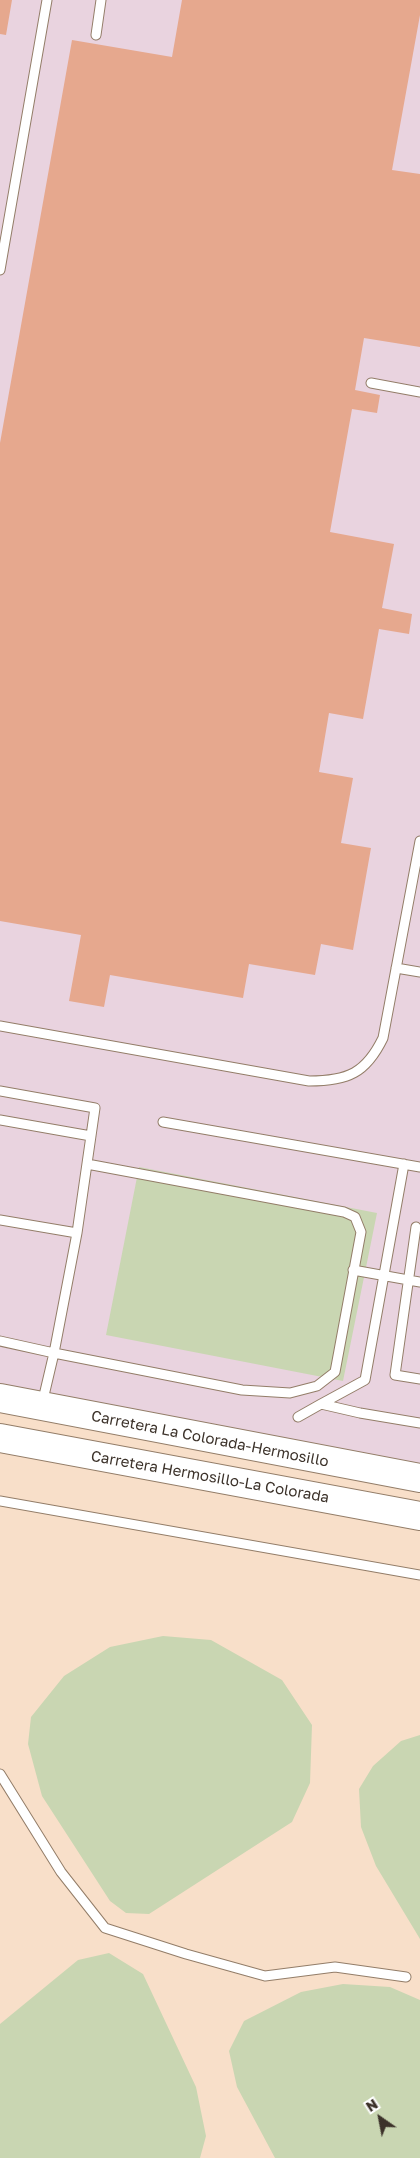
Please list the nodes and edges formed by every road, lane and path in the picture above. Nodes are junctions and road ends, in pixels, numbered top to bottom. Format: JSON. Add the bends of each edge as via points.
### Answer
{"nodes":[{"id":1,"x":47,"y":0,"type":"edge"},
{"id":2,"x":101,"y":0,"type":"edge"},
{"id":3,"x":96,"y":35,"type":"dead end"},
{"id":4,"x":0,"y":270,"type":"edge"},
{"id":5,"x":372,"y":383,"type":"dead end"},
{"id":6,"x":420,"y":392,"type":"edge"},
{"id":7,"x":420,"y":841,"type":"edge"},
{"id":8,"x":396,"y":968,"type":"junction"},
{"id":9,"x":420,"y":972,"type":"edge"},
{"id":10,"x":0,"y":1026,"type":"edge"},
{"id":11,"x":0,"y":1091,"type":"edge"},
{"id":12,"x":0,"y":1120,"type":"edge"},
{"id":13,"x":163,"y":1122,"type":"dead end"},
{"id":14,"x":91,"y":1136,"type":"junction"},
{"id":15,"x":87,"y":1164,"type":"junction"},
{"id":16,"x":404,"y":1164,"type":"junction"},
{"id":17,"x":420,"y":1166,"type":"edge"},
{"id":18,"x":0,"y":1220,"type":"edge"},
{"id":19,"x":416,"y":1227,"type":"dead end"},
{"id":20,"x":76,"y":1233,"type":"junction"},
{"id":21,"x":353,"y":1270,"type":"junction"},
{"id":22,"x":385,"y":1276,"type":"junction"},
{"id":23,"x":410,"y":1280,"type":"junction"},
{"id":24,"x":420,"y":1282,"type":"edge"},
{"id":25,"x":0,"y":1342,"type":"edge"},
{"id":26,"x":54,"y":1353,"type":"junction"},
{"id":27,"x":420,"y":1379,"type":"edge"},
{"id":28,"x":0,"y":1398,"type":"edge"},
{"id":29,"x":321,"y":1404,"type":"junction"},
{"id":30,"x":41,"y":1406,"type":"junction"},
{"id":31,"x":298,"y":1417,"type":"dead end"},
{"id":32,"x":420,"y":1423,"type":"edge"},
{"id":33,"x":0,"y":1438,"type":"edge"},
{"id":34,"x":420,"y":1478,"type":"edge"},
{"id":35,"x":0,"y":1501,"type":"edge"},
{"id":36,"x":420,"y":1516,"type":"edge"},
{"id":37,"x":420,"y":1575,"type":"edge"},
{"id":38,"x":0,"y":1774,"type":"edge"},
{"id":39,"x":406,"y":1977,"type":"dead end"}],
"edges":[{"from":1,"to":4,"type":"lane"},
{"from":2,"to":3,"type":"lane"},
{"from":5,"to":6,"type":"lane"},
{"from":7,"to":8,"type":"lane"},
{"from":8,"to":9,"type":"lane"},
{"from":8,"to":10,"type":"lane","via":[[383,1038],[374,1056],[363,1068],[345,1077],[326,1081],[309,1082]]},
{"from":11,"to":14,"type":"lane","via":[[95,1108]]},
{"from":12,"to":14,"type":"lane"},
{"from":13,"to":16,"type":"lane"},
{"from":14,"to":15,"type":"lane"},
{"from":15,"to":20,"type":"lane"},
{"from":15,"to":21,"type":"lane","via":[[344,1212],[355,1217],[361,1232]]},
{"from":16,"to":17,"type":"lane"},
{"from":16,"to":22,"type":"lane"},
{"from":18,"to":20,"type":"lane"},
{"from":19,"to":23,"type":"lane"},
{"from":20,"to":26,"type":"lane"},
{"from":21,"to":22,"type":"lane"},
{"from":21,"to":26,"type":"lane","via":[[335,1372],[317,1386],[290,1392],[242,1390]]},
{"from":22,"to":23,"type":"lane"},
{"from":22,"to":29,"type":"lane","via":[[365,1380]]},
{"from":23,"to":24,"type":"lane"},
{"from":23,"to":27,"type":"lane","via":[[395,1375]]},
{"from":25,"to":26,"type":"lane"},
{"from":26,"to":30,"type":"lane"},
{"from":28,"to":30,"type":"highway","name":"Carretera La Colorada-Hermosillo"},
{"from":29,"to":31,"type":"lane"},
{"from":29,"to":32,"type":"lane"},
{"from":30,"to":34,"type":"highway","name":"Carretera La Colorada-Hermosillo"},
{"from":33,"to":36,"type":"highway","name":"Carretera Hermosillo-La Colorada"},
{"from":35,"to":37,"type":"lane"},
{"from":38,"to":39,"type":"lane","via":[[61,1872],[106,1928],[265,1976],[335,1967]]}]}
